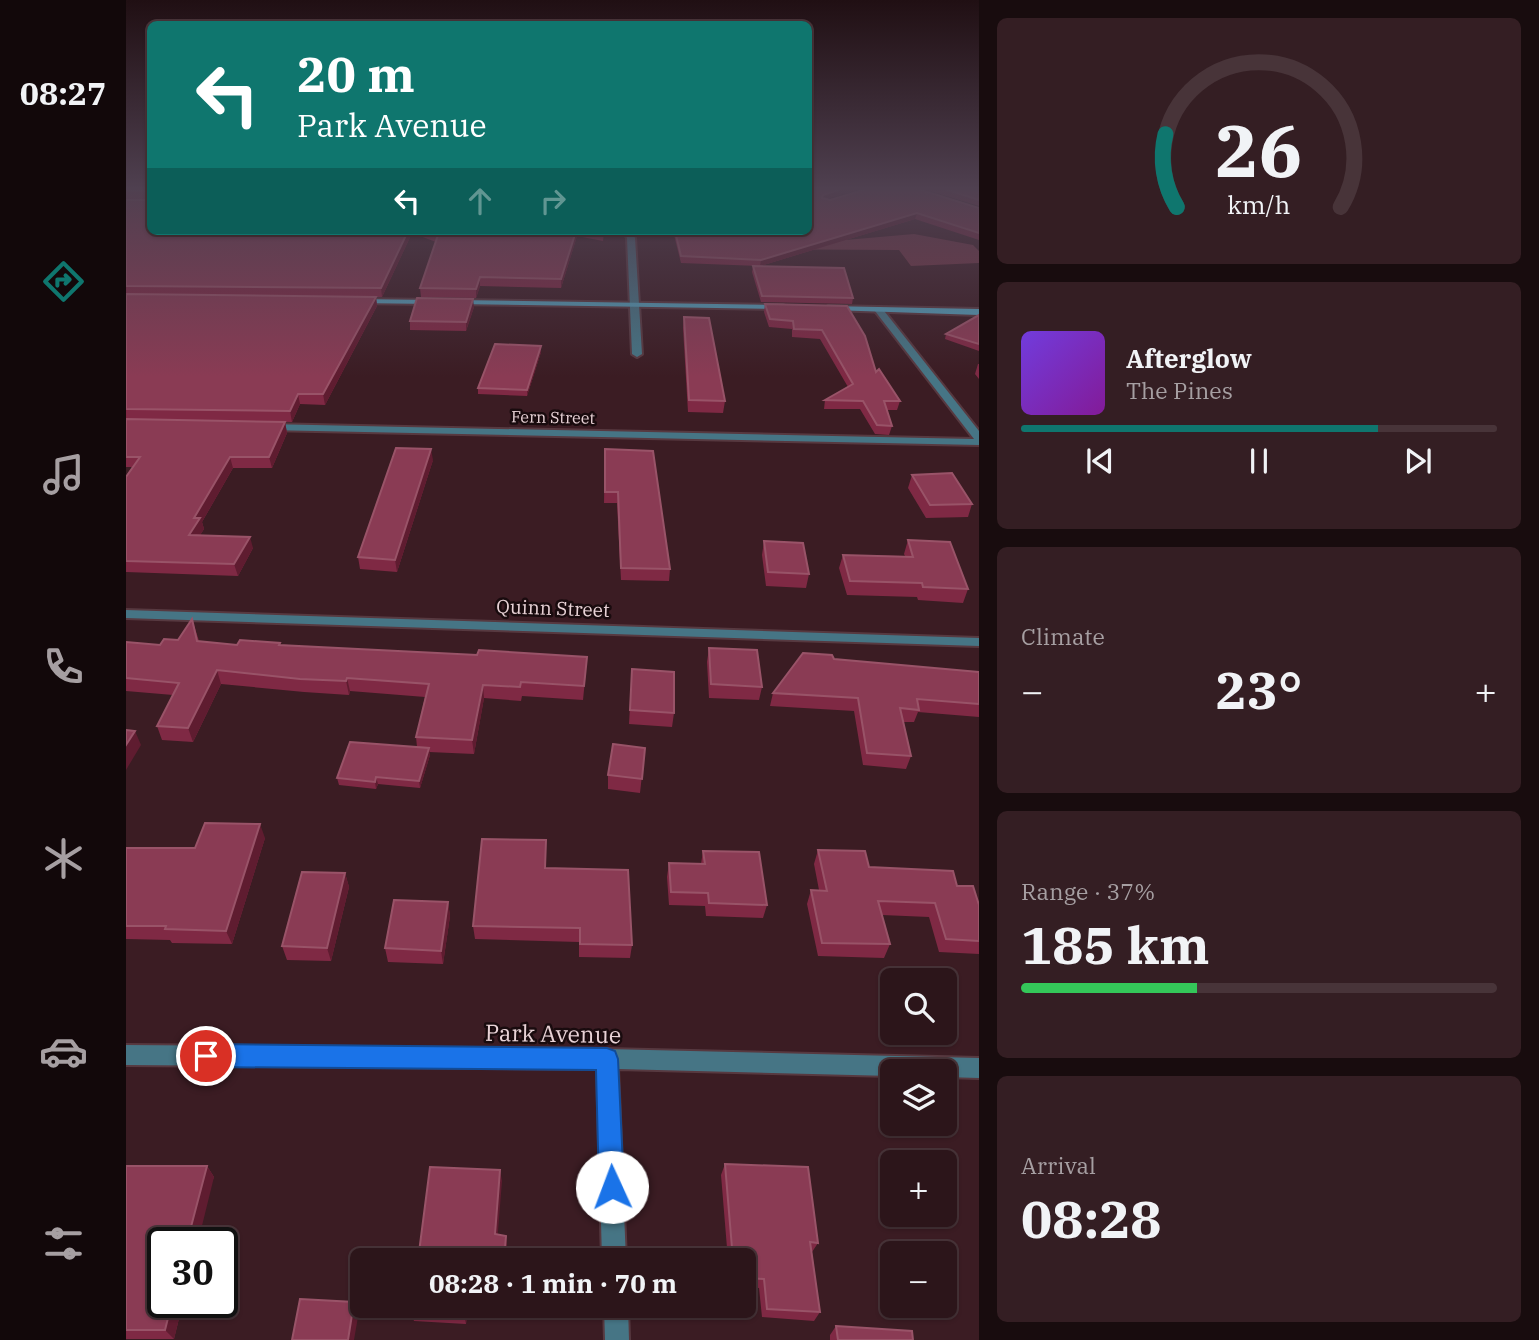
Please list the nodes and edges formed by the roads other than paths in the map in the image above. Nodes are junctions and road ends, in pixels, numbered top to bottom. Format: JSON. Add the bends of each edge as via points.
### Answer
{"nodes":[{"id":1,"x":631,"y":252,"type":"edge"},
{"id":2,"x":353,"y":301,"type":"edge"},
{"id":3,"x":437,"y":302,"type":"edge"},
{"id":4,"x":451,"y":302,"type":"edge"},
{"id":5,"x":633,"y":304,"type":"junction"},
{"id":6,"x":796,"y":308,"type":"edge"},
{"id":7,"x":823,"y":308,"type":"edge"},
{"id":8,"x":877,"y":309,"type":"junction"},
{"id":9,"x":979,"y":312,"type":"edge"},
{"id":10,"x":637,"y":355,"type":"dead end"},
{"id":11,"x":251,"y":427,"type":"edge"},
{"id":12,"x":979,"y":440,"type":"edge"},
{"id":13,"x":126,"y":614,"type":"edge"},
{"id":14,"x":979,"y":642,"type":"edge"},
{"id":15,"x":126,"y":1055,"type":"edge"},
{"id":16,"x":607,"y":1059,"type":"junction"},
{"id":17,"x":979,"y":1068,"type":"edge"},
{"id":18,"x":614,"y":1248,"type":"edge"},
{"id":19,"x":616,"y":1318,"type":"edge"},
{"id":20,"x":617,"y":1340,"type":"edge"}],
"edges":[{"from":1,"to":5,"type":"street"},
{"from":2,"to":3,"type":"street"},
{"from":4,"to":5,"type":"street"},
{"from":5,"to":6,"type":"street"},
{"from":5,"to":10,"type":"street"},
{"from":7,"to":8,"type":"street"},
{"from":8,"to":9,"type":"street"},
{"from":8,"to":12,"type":"street"},
{"from":11,"to":12,"type":"street","name":"Fern Street"},
{"from":13,"to":14,"type":"street","name":"Quinn Street"},
{"from":15,"to":16,"type":"street","name":"Park Avenue"},
{"from":16,"to":17,"type":"street","name":"Park Avenue"},
{"from":16,"to":18,"type":"street"},
{"from":19,"to":20,"type":"street"}]}
